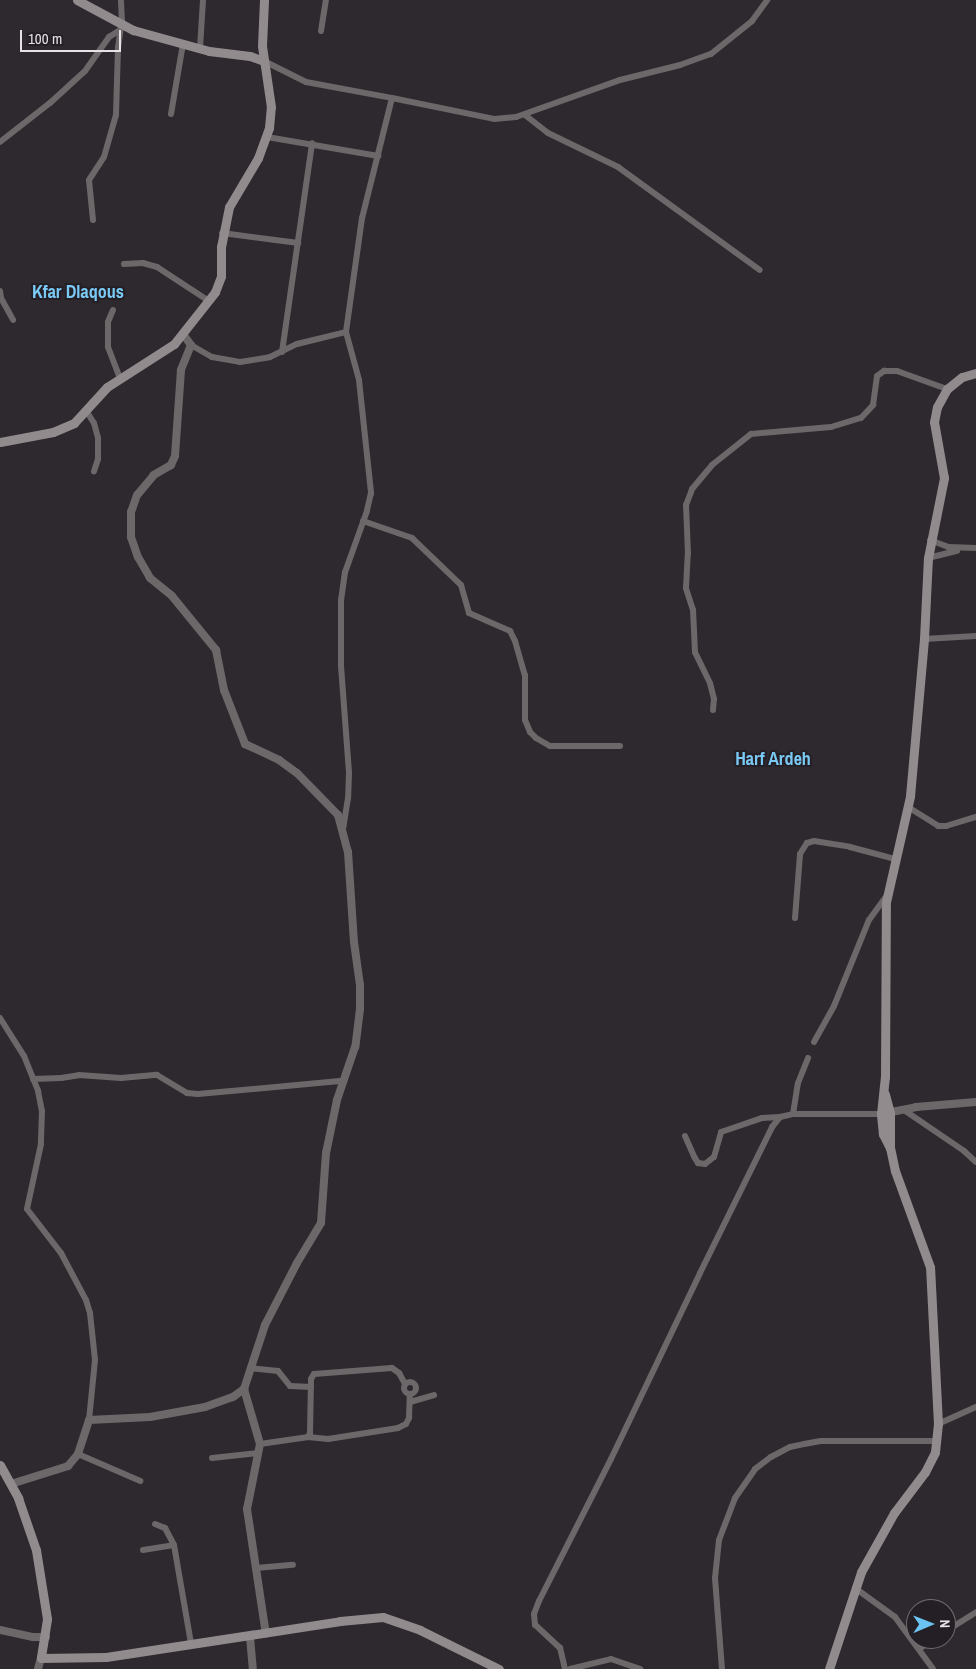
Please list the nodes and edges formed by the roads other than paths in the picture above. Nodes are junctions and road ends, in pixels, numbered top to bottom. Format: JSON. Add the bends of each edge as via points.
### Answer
{"nodes":[{"id":1,"x":77,"y":0,"type":"edge"},
{"id":2,"x":120,"y":0,"type":"edge"},
{"id":3,"x":203,"y":0,"type":"edge"},
{"id":4,"x":264,"y":0,"type":"edge"},
{"id":5,"x":326,"y":0,"type":"edge"},
{"id":6,"x":767,"y":0,"type":"edge"},
{"id":7,"x":121,"y":28,"type":"junction"},
{"id":8,"x":321,"y":32,"type":"dead end"},
{"id":9,"x":183,"y":44,"type":"junction"},
{"id":10,"x":200,"y":48,"type":"junction"},
{"id":11,"x":264,"y":61,"type":"junction"},
{"id":12,"x":392,"y":98,"type":"junction"},
{"id":13,"x":171,"y":114,"type":"dead end"},
{"id":14,"x":525,"y":115,"type":"junction"},
{"id":15,"x":267,"y":136,"type":"junction"},
{"id":16,"x":0,"y":142,"type":"edge"},
{"id":17,"x":312,"y":143,"type":"junction"},
{"id":18,"x":378,"y":156,"type":"junction"},
{"id":19,"x":93,"y":220,"type":"dead end"},
{"id":20,"x":222,"y":233,"type":"junction"},
{"id":21,"x":298,"y":243,"type":"junction"},
{"id":22,"x":124,"y":264,"type":"dead end"},
{"id":23,"x":760,"y":270,"type":"dead end"},
{"id":24,"x":0,"y":291,"type":"edge"},
{"id":25,"x":209,"y":301,"type":"junction"},
{"id":26,"x":113,"y":310,"type":"dead end"},
{"id":27,"x":13,"y":320,"type":"dead end"},
{"id":28,"x":346,"y":332,"type":"junction"},
{"id":29,"x":183,"y":334,"type":"junction"},
{"id":30,"x":191,"y":345,"type":"junction"},
{"id":31,"x":282,"y":352,"type":"junction"},
{"id":32,"x":976,"y":373,"type":"edge"},
{"id":33,"x":120,"y":378,"type":"junction"},
{"id":34,"x":947,"y":389,"type":"junction"},
{"id":35,"x":86,"y":412,"type":"junction"},
{"id":36,"x":0,"y":442,"type":"edge"},
{"id":37,"x":94,"y":471,"type":"dead end"},
{"id":38,"x":363,"y":521,"type":"junction"},
{"id":39,"x":930,"y":540,"type":"junction"},
{"id":40,"x":973,"y":548,"type":"edge"},
{"id":41,"x":928,"y":558,"type":"junction"},
{"id":42,"x":976,"y":636,"type":"edge"},
{"id":43,"x":924,"y":639,"type":"junction"},
{"id":44,"x":713,"y":710,"type":"dead end"},
{"id":45,"x":620,"y":746,"type":"dead end"},
{"id":46,"x":908,"y":807,"type":"junction"},
{"id":47,"x":976,"y":817,"type":"edge"},
{"id":48,"x":343,"y":828,"type":"junction"},
{"id":49,"x":895,"y":859,"type":"junction"},
{"id":50,"x":888,"y":894,"type":"junction"},
{"id":51,"x":795,"y":918,"type":"dead end"},
{"id":52,"x":0,"y":1018,"type":"edge"},
{"id":53,"x":814,"y":1042,"type":"dead end"},
{"id":54,"x":808,"y":1058,"type":"dead end"},
{"id":55,"x":32,"y":1079,"type":"junction"},
{"id":56,"x":342,"y":1081,"type":"junction"},
{"id":57,"x":976,"y":1102,"type":"edge"},
{"id":58,"x":904,"y":1110,"type":"junction"},
{"id":59,"x":886,"y":1113,"type":"junction"},
{"id":60,"x":793,"y":1114,"type":"junction"},
{"id":61,"x":780,"y":1117,"type":"junction"},
{"id":62,"x":685,"y":1136,"type":"dead end"},
{"id":63,"x":976,"y":1162,"type":"edge"},
{"id":64,"x":250,"y":1368,"type":"junction"},
{"id":65,"x":406,"y":1384,"type":"junction"},
{"id":66,"x":311,"y":1387,"type":"junction"},
{"id":67,"x":244,"y":1390,"type":"junction"},
{"id":68,"x":410,"y":1394,"type":"junction"},
{"id":69,"x":434,"y":1395,"type":"dead end"},
{"id":70,"x":410,"y":1402,"type":"junction"},
{"id":71,"x":976,"y":1407,"type":"edge"},
{"id":72,"x":89,"y":1420,"type":"junction"},
{"id":73,"x":938,"y":1424,"type":"junction"},
{"id":74,"x":308,"y":1438,"type":"junction"},
{"id":75,"x":936,"y":1441,"type":"junction"},
{"id":76,"x":260,"y":1444,"type":"junction"},
{"id":77,"x":259,"y":1453,"type":"junction"},
{"id":78,"x":78,"y":1454,"type":"junction"},
{"id":79,"x":212,"y":1458,"type":"dead end"},
{"id":80,"x":0,"y":1465,"type":"edge"},
{"id":81,"x":140,"y":1481,"type":"dead end"},
{"id":82,"x":11,"y":1484,"type":"junction"},
{"id":83,"x":155,"y":1524,"type":"dead end"},
{"id":84,"x":174,"y":1545,"type":"junction"},
{"id":85,"x":143,"y":1550,"type":"dead end"},
{"id":86,"x":293,"y":1565,"type":"dead end"},
{"id":87,"x":256,"y":1568,"type":"junction"},
{"id":88,"x":855,"y":1588,"type":"junction"},
{"id":89,"x":976,"y":1612,"type":"edge"},
{"id":90,"x":956,"y":1624,"type":"edge"},
{"id":91,"x":0,"y":1630,"type":"edge"},
{"id":92,"x":906,"y":1631,"type":"edge"},
{"id":93,"x":266,"y":1634,"type":"junction"},
{"id":94,"x":46,"y":1637,"type":"junction"},
{"id":95,"x":250,"y":1637,"type":"junction"},
{"id":96,"x":192,"y":1643,"type":"junction"},
{"id":97,"x":920,"y":1649,"type":"edge"},
{"id":98,"x":41,"y":1658,"type":"junction"},
{"id":99,"x":38,"y":1669,"type":"edge"},
{"id":100,"x":253,"y":1669,"type":"edge"},
{"id":101,"x":499,"y":1669,"type":"edge"},
{"id":102,"x":565,"y":1669,"type":"edge"},
{"id":103,"x":570,"y":1669,"type":"edge"},
{"id":104,"x":640,"y":1669,"type":"edge"},
{"id":105,"x":722,"y":1669,"type":"edge"},
{"id":106,"x":829,"y":1669,"type":"edge"},
{"id":107,"x":933,"y":1669,"type":"edge"}],
"edges":[{"from":1,"to":7,"type":"main road"},
{"from":2,"to":7,"type":"street"},
{"from":3,"to":10,"type":"street"},
{"from":4,"to":11,"type":"main road"},
{"from":5,"to":8,"type":"street"},
{"from":6,"to":14,"type":"street","via":[[752,21],[711,54],[620,80]]},
{"from":7,"to":9,"type":"main road"},
{"from":7,"to":16,"type":"street","via":[[109,37],[85,71],[50,104]]},
{"from":7,"to":19,"type":"street","via":[[114,127],[104,157],[89,180]]},
{"from":9,"to":10,"type":"main road"},
{"from":9,"to":13,"type":"street"},
{"from":10,"to":11,"type":"main road"},
{"from":11,"to":12,"type":"street","via":[[298,80]]},
{"from":11,"to":15,"type":"main road","via":[[271,108]]},
{"from":12,"to":14,"type":"street","via":[[494,119]]},
{"from":12,"to":18,"type":"street"},
{"from":14,"to":23,"type":"street","via":[[548,133],[618,167]]},
{"from":15,"to":17,"type":"street"},
{"from":15,"to":20,"type":"main road","via":[[258,158],[233,199]]},
{"from":17,"to":18,"type":"street"},
{"from":17,"to":21,"type":"street"},
{"from":18,"to":28,"type":"street","via":[[362,218]]},
{"from":20,"to":21,"type":"street"},
{"from":20,"to":25,"type":"main road","via":[[221,276]]},
{"from":21,"to":31,"type":"street"},
{"from":22,"to":25,"type":"street","via":[[143,262],[156,267]]},
{"from":24,"to":27,"type":"street"},
{"from":25,"to":29,"type":"main road"},
{"from":26,"to":33,"type":"street","via":[[108,322],[108,347]]},
{"from":28,"to":31,"type":"street","via":[[307,341]]},
{"from":28,"to":38,"type":"street","via":[[359,375],[371,482]]},
{"from":29,"to":30,"type":"street"},
{"from":29,"to":33,"type":"main road","via":[[166,351]]},
{"from":30,"to":31,"type":"street","via":[[212,357],[230,361],[270,357]]},
{"from":30,"to":48,"type":"street","via":[[181,370],[175,456],[171,465],[142,487],[134,502],[130,524],[133,546],[150,578],[166,590],[216,650],[224,690],[245,744],[279,760],[297,773],[333,808]]},
{"from":32,"to":34,"type":"main road","via":[[962,377]]},
{"from":33,"to":35,"type":"main road","via":[[99,395]]},
{"from":34,"to":39,"type":"main road","via":[[937,407],[934,422],[944,478]]},
{"from":34,"to":44,"type":"street","via":[[897,371],[884,371],[877,376],[873,405],[861,418],[831,427],[752,434],[712,465],[692,489],[686,505],[686,588],[693,610],[695,652],[710,683]]},
{"from":35,"to":36,"type":"main road","via":[[66,428]]},
{"from":35,"to":37,"type":"street","via":[[94,423],[98,438],[98,459]]},
{"from":38,"to":45,"type":"street","via":[[412,538],[461,586],[469,613],[510,631],[525,675],[524,720],[536,738],[550,746]]},
{"from":38,"to":48,"type":"street","via":[[345,572],[341,600],[341,666],[349,773]]},
{"from":39,"to":40,"type":"street","via":[[948,547]]},
{"from":39,"to":41,"type":"main road"},
{"from":40,"to":41,"type":"street"},
{"from":41,"to":43,"type":"main road"},
{"from":42,"to":43,"type":"street"},
{"from":43,"to":46,"type":"main road"},
{"from":46,"to":47,"type":"street","via":[[938,826]]},
{"from":46,"to":49,"type":"main road"},
{"from":48,"to":56,"type":"street","via":[[350,868],[360,995],[355,1047]]},
{"from":49,"to":50,"type":"main road"},
{"from":49,"to":51,"type":"street","via":[[850,847],[814,841],[807,843],[800,854]]},
{"from":50,"to":53,"type":"street","via":[[869,920],[834,1006]]},
{"from":50,"to":59,"type":"main road","via":[[884,936]]},
{"from":52,"to":55,"type":"street","via":[[19,1047]]},
{"from":54,"to":60,"type":"street","via":[[798,1083]]},
{"from":55,"to":56,"type":"street","via":[[157,1075],[187,1093],[198,1094]]},
{"from":55,"to":72,"type":"street","via":[[40,1099],[43,1132],[27,1209],[62,1253],[90,1313],[95,1360]]},
{"from":56,"to":64,"type":"street","via":[[326,1153],[321,1222],[266,1325]]},
{"from":57,"to":58,"type":"street"},
{"from":58,"to":59,"type":"street"},
{"from":58,"to":63,"type":"street"},
{"from":59,"to":60,"type":"street"},
{"from":59,"to":73,"type":"main road","via":[[883,1134],[930,1267]]},
{"from":60,"to":61,"type":"street"},
{"from":61,"to":62,"type":"street","via":[[762,1118],[721,1132],[714,1157],[705,1164],[695,1158]]},
{"from":61,"to":102,"type":"street","via":[[539,1601],[534,1614],[535,1626],[560,1648]]},
{"from":64,"to":66,"type":"street","via":[[278,1371],[290,1386]]},
{"from":64,"to":67,"type":"street"},
{"from":65,"to":66,"type":"street","via":[[392,1368],[319,1372],[312,1376]]},
{"from":65,"to":68,"type":"street","via":[[404,1390]]},
{"from":65,"to":68,"type":"street","via":[[410,1382],[416,1386]]},
{"from":66,"to":74,"type":"street"},
{"from":67,"to":72,"type":"street","via":[[206,1407],[150,1416]]},
{"from":67,"to":76,"type":"street"},
{"from":68,"to":70,"type":"street"},
{"from":69,"to":70,"type":"street"},
{"from":70,"to":74,"type":"street","via":[[409,1418],[398,1428],[328,1439]]},
{"from":71,"to":73,"type":"street"},
{"from":72,"to":78,"type":"street"},
{"from":73,"to":75,"type":"main road"},
{"from":74,"to":76,"type":"street"},
{"from":75,"to":88,"type":"main road","via":[[935,1452],[925,1472],[886,1527]]},
{"from":75,"to":105,"type":"street","via":[[821,1441],[777,1454],[755,1469],[735,1498],[719,1540],[715,1578]]},
{"from":76,"to":77,"type":"street"},
{"from":77,"to":79,"type":"street"},
{"from":77,"to":87,"type":"street","via":[[247,1509]]},
{"from":78,"to":81,"type":"street"},
{"from":78,"to":82,"type":"street","via":[[64,1468]]},
{"from":80,"to":82,"type":"main road"},
{"from":82,"to":94,"type":"main road","via":[[36,1550],[46,1611]]},
{"from":83,"to":84,"type":"street","via":[[165,1528]]},
{"from":84,"to":85,"type":"street"},
{"from":84,"to":96,"type":"street"},
{"from":86,"to":87,"type":"street"},
{"from":87,"to":93,"type":"street"},
{"from":88,"to":92,"type":"street","via":[[895,1617]]},
{"from":88,"to":106,"type":"main road"},
{"from":89,"to":90,"type":"street"},
{"from":91,"to":94,"type":"street"},
{"from":93,"to":95,"type":"main road"},
{"from":93,"to":101,"type":"main road","via":[[340,1621],[387,1617]]},
{"from":94,"to":98,"type":"main road"},
{"from":95,"to":96,"type":"main road"},
{"from":95,"to":100,"type":"street"},
{"from":96,"to":98,"type":"main road","via":[[106,1657]]},
{"from":97,"to":107,"type":"street"},
{"from":98,"to":99,"type":"street"},
{"from":103,"to":104,"type":"street","via":[[611,1659]]}]}
